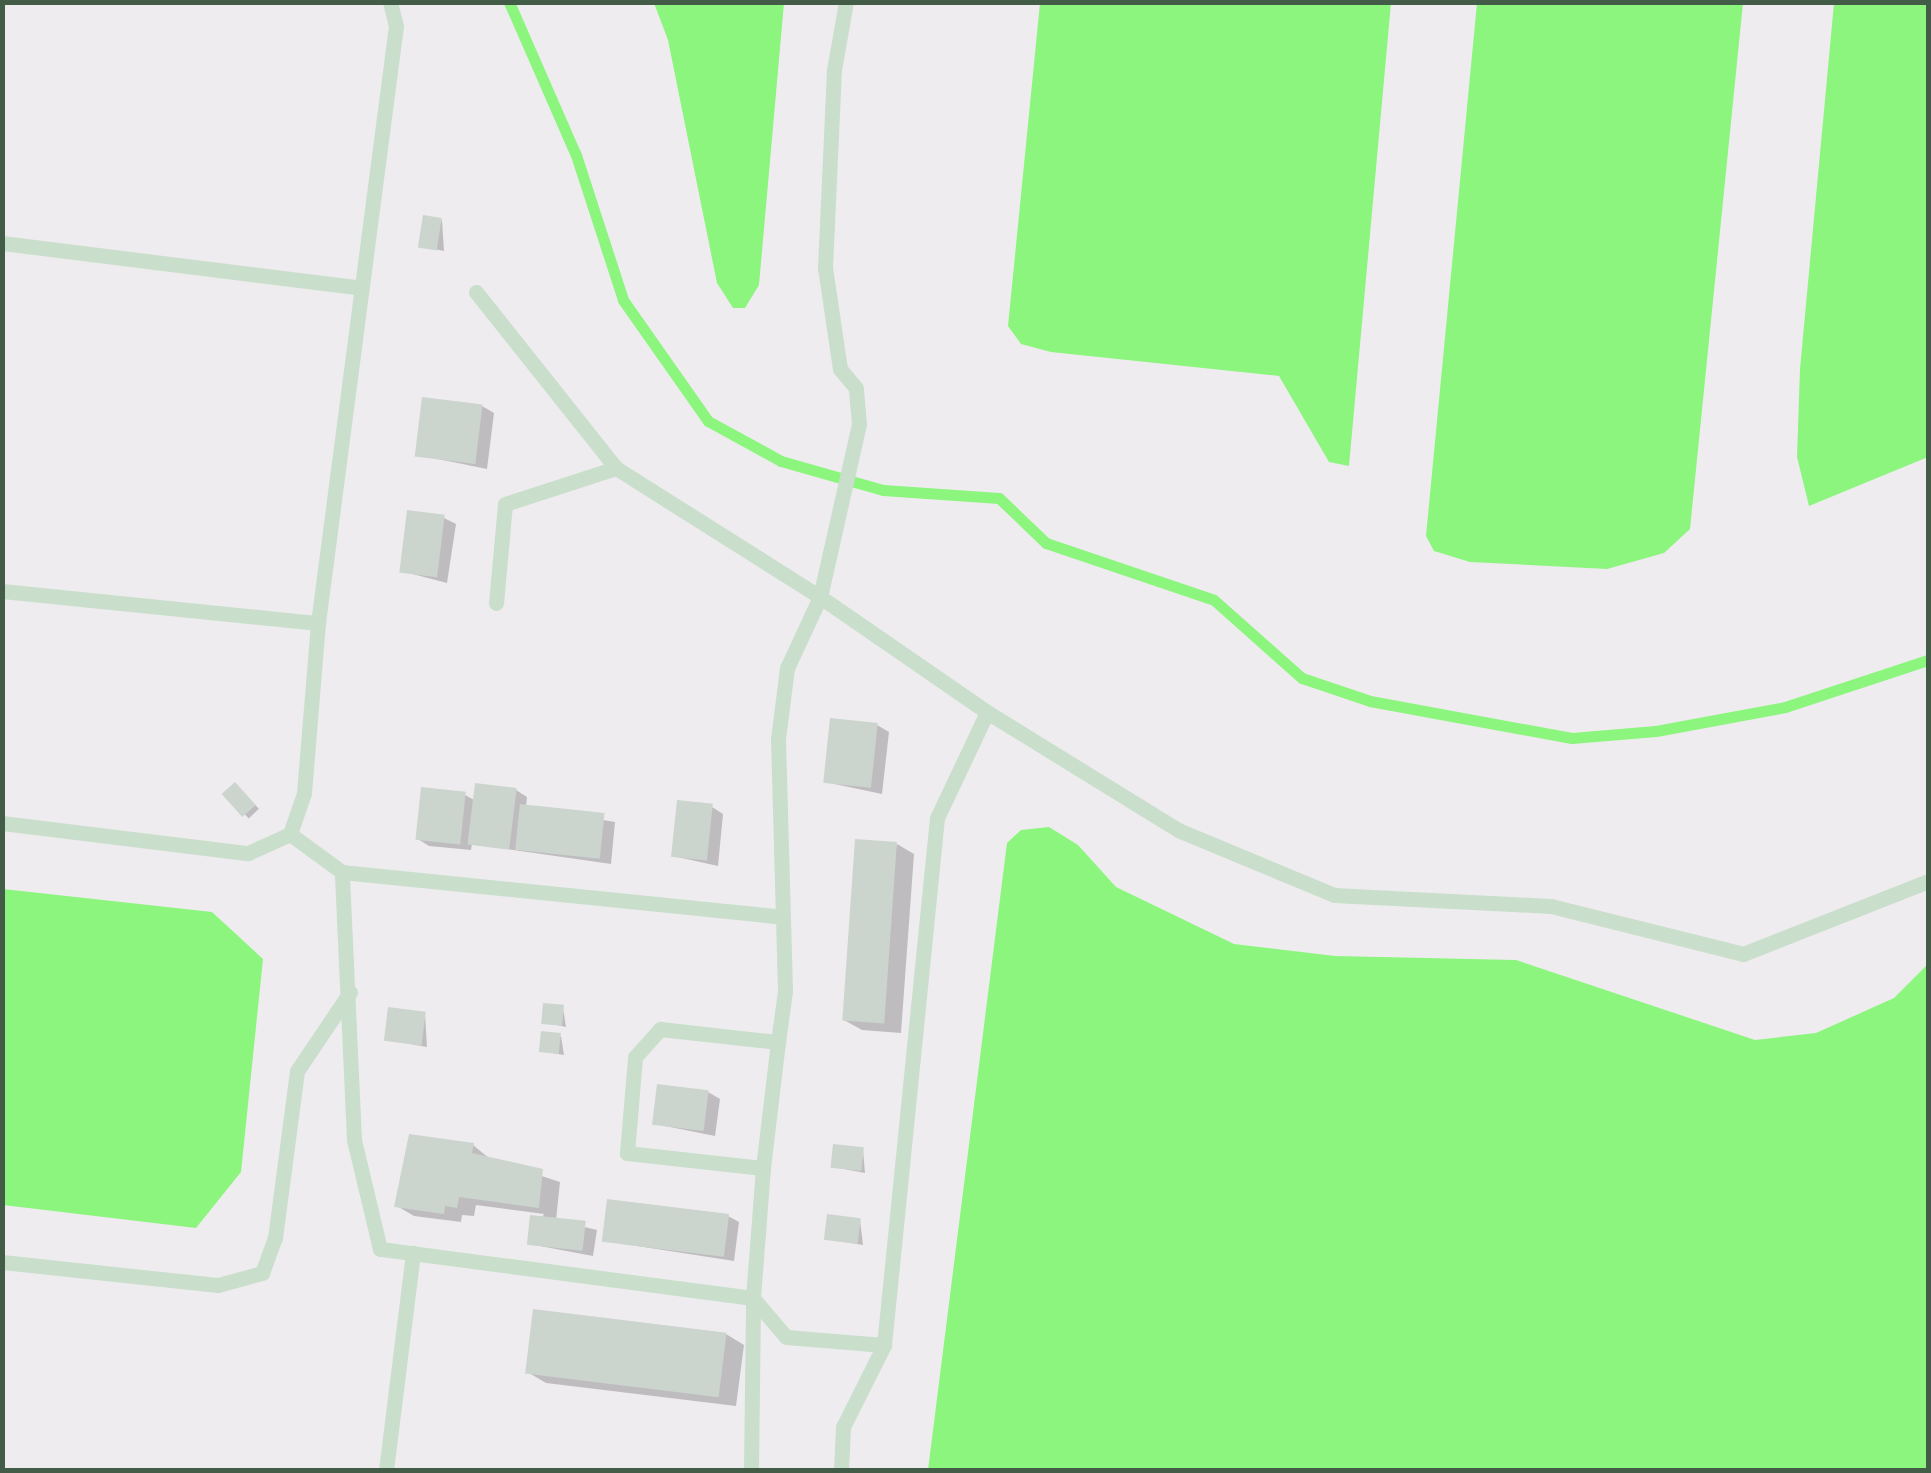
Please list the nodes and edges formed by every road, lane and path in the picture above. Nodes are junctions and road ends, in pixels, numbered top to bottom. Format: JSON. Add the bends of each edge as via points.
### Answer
{"nodes":[{"id":1,"x":390,"y":2,"type":"edge"},
{"id":2,"x":846,"y":2,"type":"edge"},
{"id":3,"x":2,"y":243,"type":"edge"},
{"id":4,"x":361,"y":288,"type":"junction"},
{"id":5,"x":476,"y":292,"type":"dead end"},
{"id":6,"x":616,"y":468,"type":"junction"},
{"id":7,"x":2,"y":590,"type":"edge"},
{"id":8,"x":820,"y":597,"type":"junction"},
{"id":9,"x":496,"y":602,"type":"dead end"},
{"id":10,"x":318,"y":623,"type":"junction"},
{"id":11,"x":987,"y":712,"type":"junction"},
{"id":12,"x":2,"y":823,"type":"edge"},
{"id":13,"x":290,"y":834,"type":"junction"},
{"id":14,"x":342,"y":872,"type":"junction"},
{"id":15,"x":1928,"y":882,"type":"edge"},
{"id":16,"x":778,"y":916,"type":"junction"},
{"id":17,"x":350,"y":992,"type":"junction"},
{"id":18,"x":778,"y":1042,"type":"junction"},
{"id":19,"x":763,"y":1168,"type":"junction"},
{"id":20,"x":413,"y":1253,"type":"junction"},
{"id":21,"x":2,"y":1262,"type":"edge"},
{"id":22,"x":753,"y":1298,"type":"junction"},
{"id":23,"x":884,"y":1345,"type":"junction"},
{"id":24,"x":386,"y":1470,"type":"edge"},
{"id":25,"x":751,"y":1470,"type":"edge"},
{"id":26,"x":841,"y":1470,"type":"edge"}],
"edges":[{"from":1,"to":4,"type":"lane","via":[[396,26]]},
{"from":2,"to":8,"type":"lane","via":[[834,70],[825,268],[840,370],[856,388],[859,424]]},
{"from":3,"to":4,"type":"lane"},
{"from":4,"to":10,"type":"lane"},
{"from":5,"to":6,"type":"lane"},
{"from":6,"to":8,"type":"lane"},
{"from":6,"to":9,"type":"lane","via":[[504,504]]},
{"from":7,"to":10,"type":"lane"},
{"from":8,"to":11,"type":"lane"},
{"from":8,"to":16,"type":"lane","via":[[785,686],[778,739]]},
{"from":10,"to":13,"type":"lane","via":[[304,793]]},
{"from":11,"to":15,"type":"lane","via":[[1178,830],[1334,895],[1550,906],[1744,954]]},
{"from":11,"to":23,"type":"lane","via":[[937,818]]},
{"from":12,"to":13,"type":"lane","via":[[248,853]]},
{"from":13,"to":14,"type":"lane"},
{"from":14,"to":16,"type":"lane"},
{"from":14,"to":17,"type":"lane"},
{"from":16,"to":18,"type":"lane","via":[[785,990]]},
{"from":17,"to":20,"type":"lane","via":[[354,1140],[380,1249]]},
{"from":17,"to":21,"type":"lane","via":[[296,1071],[276,1238],[262,1273],[218,1284]]},
{"from":18,"to":19,"type":"lane"},
{"from":18,"to":19,"type":"lane","via":[[660,1028],[635,1057],[627,1153]]},
{"from":19,"to":22,"type":"lane"},
{"from":20,"to":22,"type":"lane"},
{"from":20,"to":24,"type":"lane"},
{"from":22,"to":23,"type":"lane","via":[[786,1337]]},
{"from":22,"to":25,"type":"lane"},
{"from":23,"to":26,"type":"lane","via":[[844,1427]]}]}
